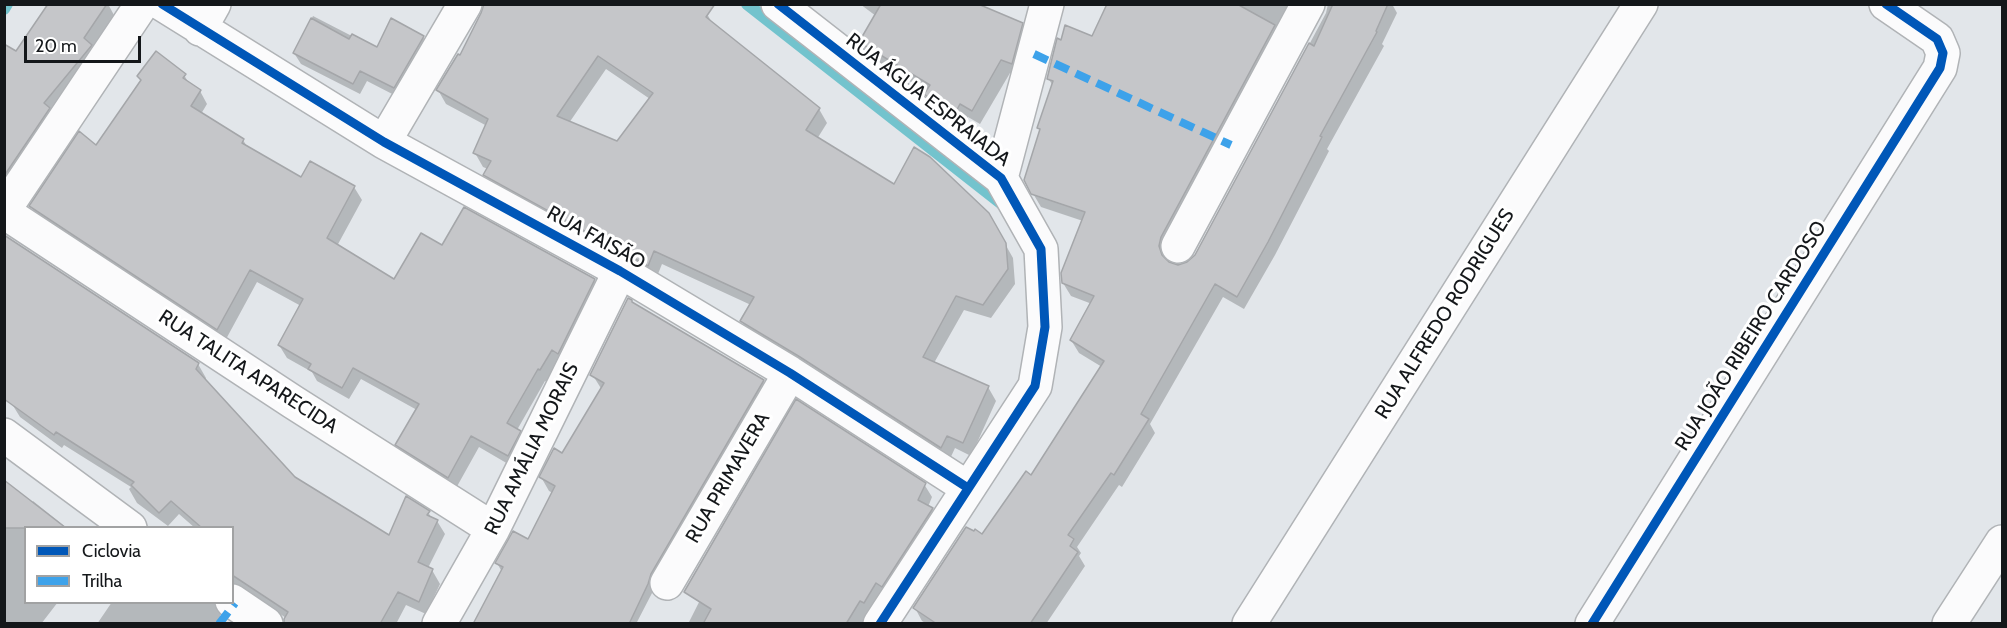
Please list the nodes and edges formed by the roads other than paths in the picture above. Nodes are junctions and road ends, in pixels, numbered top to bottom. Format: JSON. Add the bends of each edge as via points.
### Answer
{"nodes":[{"id":1,"x":142,"y":4,"type":"edge"},
{"id":2,"x":162,"y":4,"type":"edge"},
{"id":3,"x":465,"y":4,"type":"edge"},
{"id":4,"x":778,"y":4,"type":"edge"},
{"id":5,"x":1047,"y":4,"type":"edge"},
{"id":6,"x":1308,"y":4,"type":"edge"},
{"id":7,"x":1641,"y":4,"type":"edge"},
{"id":8,"x":1886,"y":4,"type":"edge"},
{"id":9,"x":207,"y":17,"type":"edge"},
{"id":10,"x":384,"y":142,"type":"junction"},
{"id":11,"x":1001,"y":178,"type":"junction"},
{"id":12,"x":4,"y":211,"type":"edge"},
{"id":13,"x":1178,"y":246,"type":"dead end"},
{"id":14,"x":620,"y":271,"type":"junction"},
{"id":15,"x":790,"y":373,"type":"junction"},
{"id":16,"x":4,"y":435,"type":"edge"},
{"id":17,"x":968,"y":488,"type":"junction"},
{"id":18,"x":127,"y":526,"type":"edge"},
{"id":19,"x":493,"y":529,"type":"junction"},
{"id":20,"x":2002,"y":542,"type":"edge"},
{"id":21,"x":667,"y":583,"type":"dead end"},
{"id":22,"x":229,"y":609,"type":"edge"},
{"id":23,"x":266,"y":624,"type":"edge"},
{"id":24,"x":439,"y":624,"type":"edge"},
{"id":25,"x":880,"y":624,"type":"edge"},
{"id":26,"x":1249,"y":624,"type":"edge"},
{"id":27,"x":1592,"y":624,"type":"edge"},
{"id":28,"x":1949,"y":624,"type":"edge"}],
"edges":[{"from":1,"to":12,"type":"street"},
{"from":2,"to":9,"type":"street","name":"RUA FAISÃO"},
{"from":3,"to":10,"type":"street"},
{"from":4,"to":11,"type":"street","name":"RUA ÁGUA ESPRAIADA"},
{"from":5,"to":11,"type":"street"},
{"from":6,"to":13,"type":"street"},
{"from":7,"to":26,"type":"street","name":"RUA ALFREDO RODRIGUES"},
{"from":8,"to":27,"type":"street","name":"RUA JOÃO RIBEIRO CARDOSO","via":[[1937,39],[1943,53],[1940,68]]},
{"from":9,"to":10,"type":"street","name":"RUA FAISÃO"},
{"from":10,"to":14,"type":"street","name":"RUA FAISÃO"},
{"from":11,"to":17,"type":"street","name":"RUA ÁGUA ESPRAIADA","via":[[1041,249],[1045,327],[1035,386]]},
{"from":12,"to":19,"type":"street","name":"RUA TALITA APARECIDA"},
{"from":14,"to":15,"type":"street","name":"RUA FAISÃO"},
{"from":14,"to":19,"type":"street","name":"RUA AMÁLIA MORAIS"},
{"from":15,"to":17,"type":"street","name":"RUA FAISÃO"},
{"from":15,"to":21,"type":"street","name":"RUA PRIMAVERA"},
{"from":16,"to":18,"type":"street"},
{"from":17,"to":25,"type":"street","name":"RUA ÁGUA ESPRAIADA"},
{"from":19,"to":24,"type":"street","name":"RUA AMÁLIA MORAIS"},
{"from":20,"to":28,"type":"street"},
{"from":22,"to":23,"type":"street"}]}
